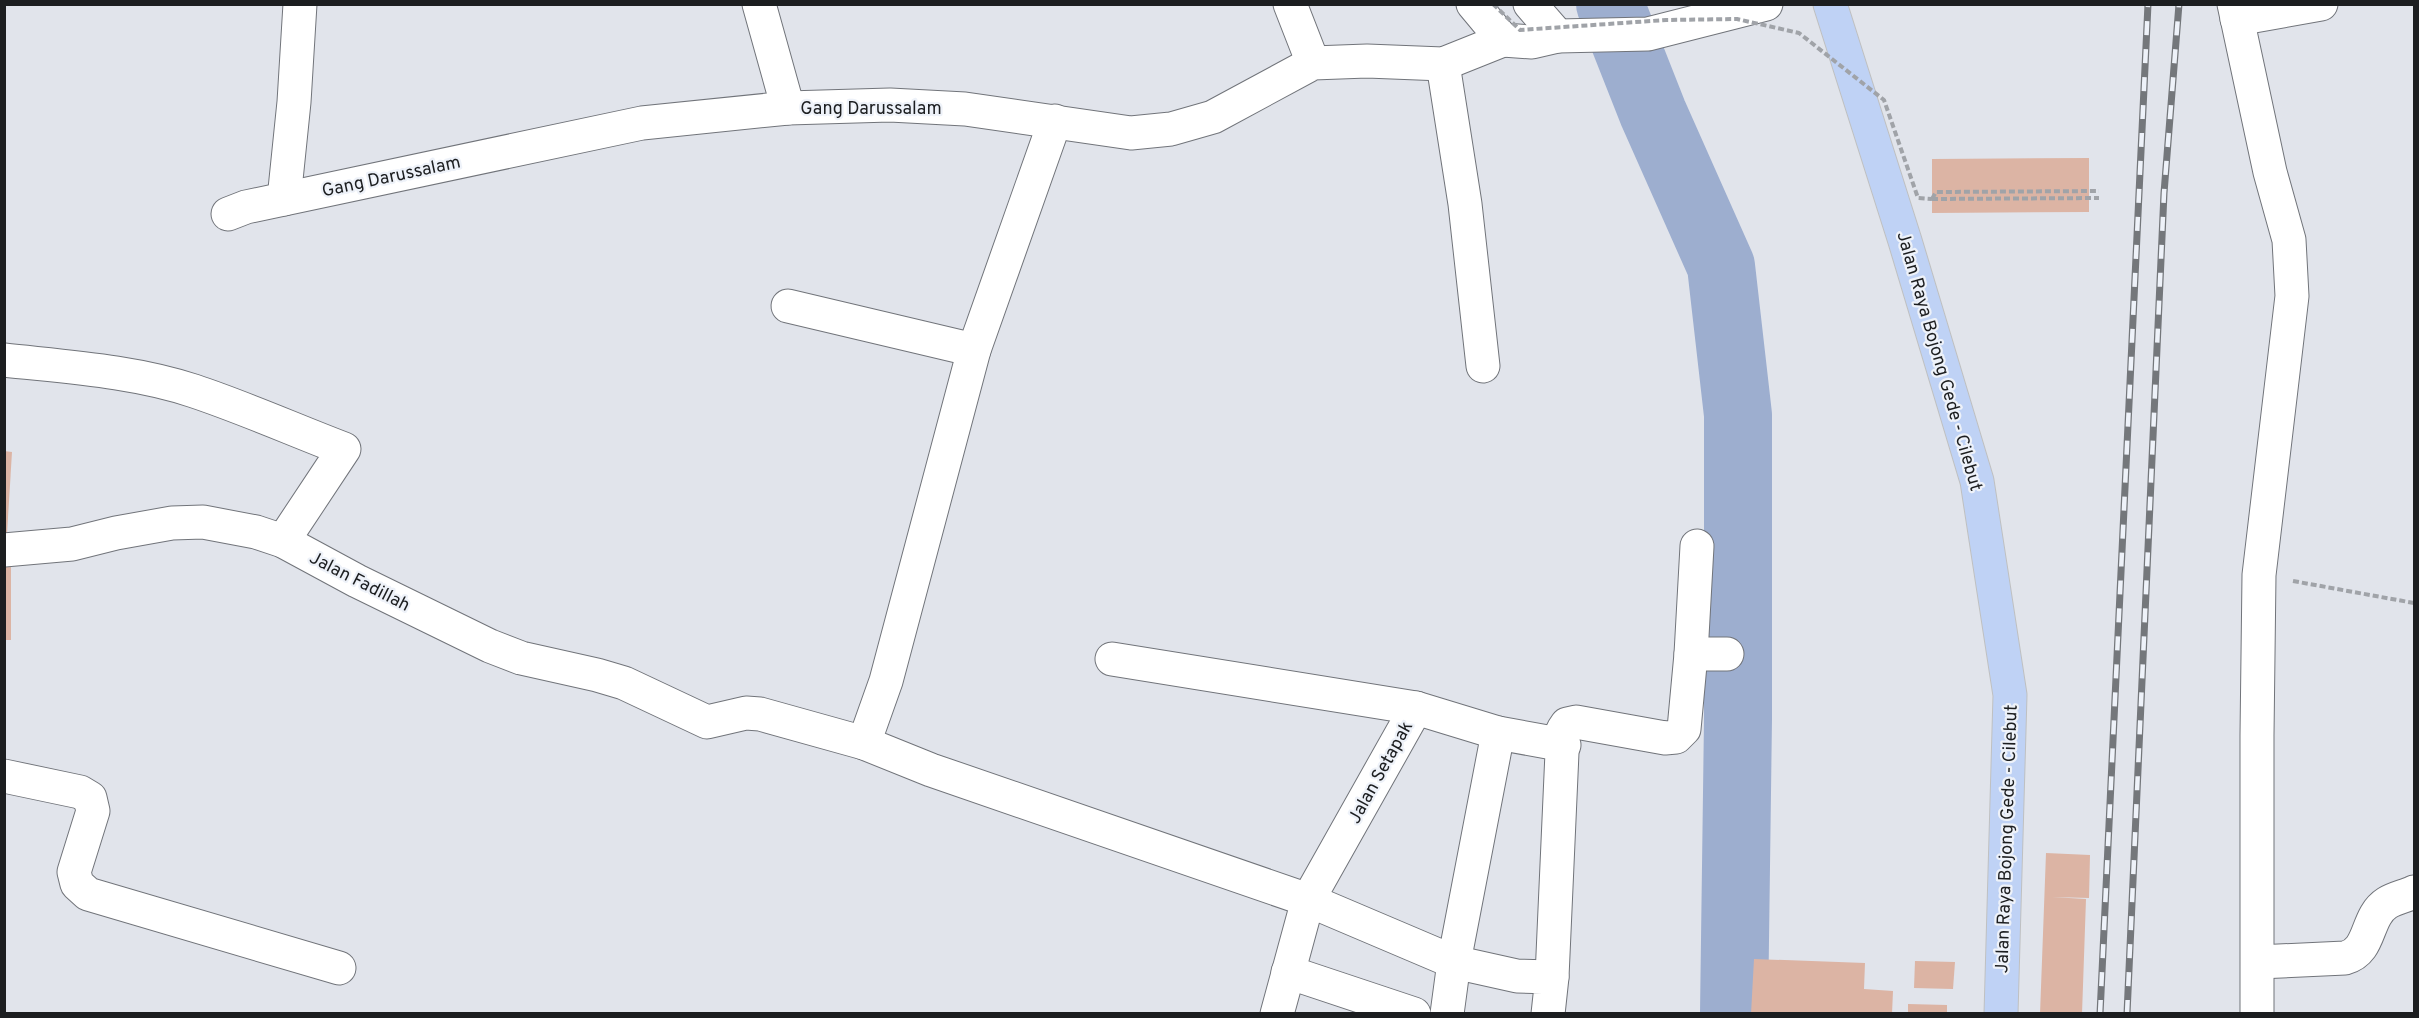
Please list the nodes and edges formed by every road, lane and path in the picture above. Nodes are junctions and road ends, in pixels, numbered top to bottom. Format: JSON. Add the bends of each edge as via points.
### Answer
{"nodes":[{"id":1,"x":300,"y":4,"type":"edge"},
{"id":2,"x":759,"y":4,"type":"edge"},
{"id":3,"x":1290,"y":4,"type":"edge"},
{"id":4,"x":1473,"y":4,"type":"edge"},
{"id":5,"x":1493,"y":4,"type":"edge"},
{"id":6,"x":1530,"y":4,"type":"edge"},
{"id":7,"x":1766,"y":4,"type":"edge"},
{"id":8,"x":1830,"y":4,"type":"edge"},
{"id":9,"x":2320,"y":4,"type":"edge"},
{"id":10,"x":2235,"y":12,"type":"edge"},
{"id":11,"x":1568,"y":36,"type":"junction"},
{"id":12,"x":1503,"y":40,"type":"junction"},
{"id":13,"x":1313,"y":63,"type":"junction"},
{"id":14,"x":1443,"y":64,"type":"junction"},
{"id":15,"x":788,"y":108,"type":"junction"},
{"id":16,"x":1055,"y":122,"type":"junction"},
{"id":17,"x":2099,"y":191,"type":"dead end"},
{"id":18,"x":2099,"y":198,"type":"dead end"},
{"id":19,"x":284,"y":199,"type":"junction"},
{"id":20,"x":1932,"y":199,"type":"junction"},
{"id":21,"x":228,"y":214,"type":"dead end"},
{"id":22,"x":788,"y":306,"type":"dead end"},
{"id":23,"x":974,"y":350,"type":"junction"},
{"id":24,"x":4,"y":360,"type":"edge"},
{"id":25,"x":1483,"y":366,"type":"dead end"},
{"id":26,"x":283,"y":541,"type":"junction"},
{"id":27,"x":1697,"y":546,"type":"dead end"},
{"id":28,"x":4,"y":549,"type":"edge"},
{"id":29,"x":2259,"y":575,"type":"junction"},
{"id":30,"x":2415,"y":603,"type":"edge"},
{"id":31,"x":1691,"y":654,"type":"junction"},
{"id":32,"x":1727,"y":654,"type":"dead end"},
{"id":33,"x":1112,"y":659,"type":"dead end"},
{"id":34,"x":1416,"y":708,"type":"junction"},
{"id":35,"x":1498,"y":733,"type":"junction"},
{"id":36,"x":864,"y":743,"type":"junction"},
{"id":37,"x":1564,"y":745,"type":"junction"},
{"id":38,"x":4,"y":776,"type":"edge"},
{"id":39,"x":2415,"y":892,"type":"edge"},
{"id":40,"x":1308,"y":900,"type":"junction"},
{"id":41,"x":1454,"y":962,"type":"junction"},
{"id":42,"x":2258,"y":962,"type":"junction"},
{"id":43,"x":339,"y":968,"type":"dead end"},
{"id":44,"x":1288,"y":972,"type":"junction"},
{"id":45,"x":1552,"y":977,"type":"junction"},
{"id":46,"x":1277,"y":1014,"type":"edge"},
{"id":47,"x":1414,"y":1014,"type":"edge"},
{"id":48,"x":1447,"y":1014,"type":"edge"},
{"id":49,"x":1548,"y":1014,"type":"edge"},
{"id":50,"x":2001,"y":1014,"type":"edge"},
{"id":51,"x":2258,"y":1014,"type":"edge"}],
"edges":[{"from":1,"to":19,"type":"street"},
{"from":2,"to":15,"type":"street"},
{"from":3,"to":13,"type":"street"},
{"from":4,"to":12,"type":"street"},
{"from":5,"to":20,"type":"path","bridge":true,"via":[[1520,30],[1737,19],[1799,33],[1884,100],[1918,198]]},
{"from":6,"to":11,"type":"street"},
{"from":7,"to":11,"type":"street","via":[[1648,34]]},
{"from":8,"to":50,"type":"main road","name":"Jalan Raya Bojong Gede - Cilebut","via":[[1977,481],[2010,694]]},
{"from":9,"to":10,"type":"street"},
{"from":10,"to":29,"type":"street","via":[[2289,240],[2292,296]]},
{"from":11,"to":12,"type":"street","via":[[1532,42]]},
{"from":12,"to":14,"type":"street","name":"Gang Darussalam"},
{"from":13,"to":14,"type":"street","name":"Gang Darussalam"},
{"from":13,"to":16,"type":"street","name":"Gang Darussalam","via":[[1213,117],[1171,129],[1131,133]]},
{"from":14,"to":25,"type":"street","via":[[1466,204]]},
{"from":15,"to":16,"type":"street","name":"Gang Darussalam","via":[[890,105],[965,109]]},
{"from":15,"to":19,"type":"street","name":"Gang Darussalam","via":[[642,123]]},
{"from":16,"to":23,"type":"street"},
{"from":17,"to":20,"type":"path","via":[[1936,192]]},
{"from":18,"to":20,"type":"path"},
{"from":19,"to":21,"type":"street","name":"Gang Darussalam"},
{"from":22,"to":23,"type":"street"},
{"from":23,"to":36,"type":"street","via":[[886,681]]},
{"from":24,"to":26,"type":"street","via":[[105,372],[194,391],[344,448]]},
{"from":26,"to":28,"type":"street","name":"Jalan Fadillah","via":[[203,522],[150,527],[72,544]]},
{"from":26,"to":36,"type":"street","name":"Jalan Fadillah","via":[[357,581],[521,658],[624,683],[700,720],[714,722],[746,713],[760,714]]},
{"from":27,"to":31,"type":"street"},
{"from":29,"to":30,"type":"path"},
{"from":29,"to":42,"type":"street"},
{"from":31,"to":32,"type":"street"},
{"from":31,"to":37,"type":"street","via":[[1684,729],[1676,737],[1576,722],[1567,724],[1563,730]]},
{"from":33,"to":34,"type":"street"},
{"from":34,"to":35,"type":"street","name":"Jalan Setapak"},
{"from":34,"to":40,"type":"street","name":"Jalan Setapak"},
{"from":35,"to":37,"type":"street","name":"Jalan Setapak"},
{"from":35,"to":41,"type":"street"},
{"from":36,"to":40,"type":"street","via":[[931,770]]},
{"from":37,"to":45,"type":"street"},
{"from":38,"to":43,"type":"street","via":[[80,792],[90,798],[93,811],[74,872],[77,884],[88,894]]},
{"from":39,"to":42,"type":"street","via":[[2387,902],[2375,915],[2354,956]]},
{"from":40,"to":41,"type":"street"},
{"from":40,"to":44,"type":"street","name":"Jalan Setapak"},
{"from":41,"to":45,"type":"street","via":[[1517,976]]},
{"from":41,"to":48,"type":"street"},
{"from":42,"to":51,"type":"street"},
{"from":44,"to":46,"type":"street","name":"Jalan Setapak"},
{"from":44,"to":47,"type":"street"},
{"from":45,"to":49,"type":"street"}]}
